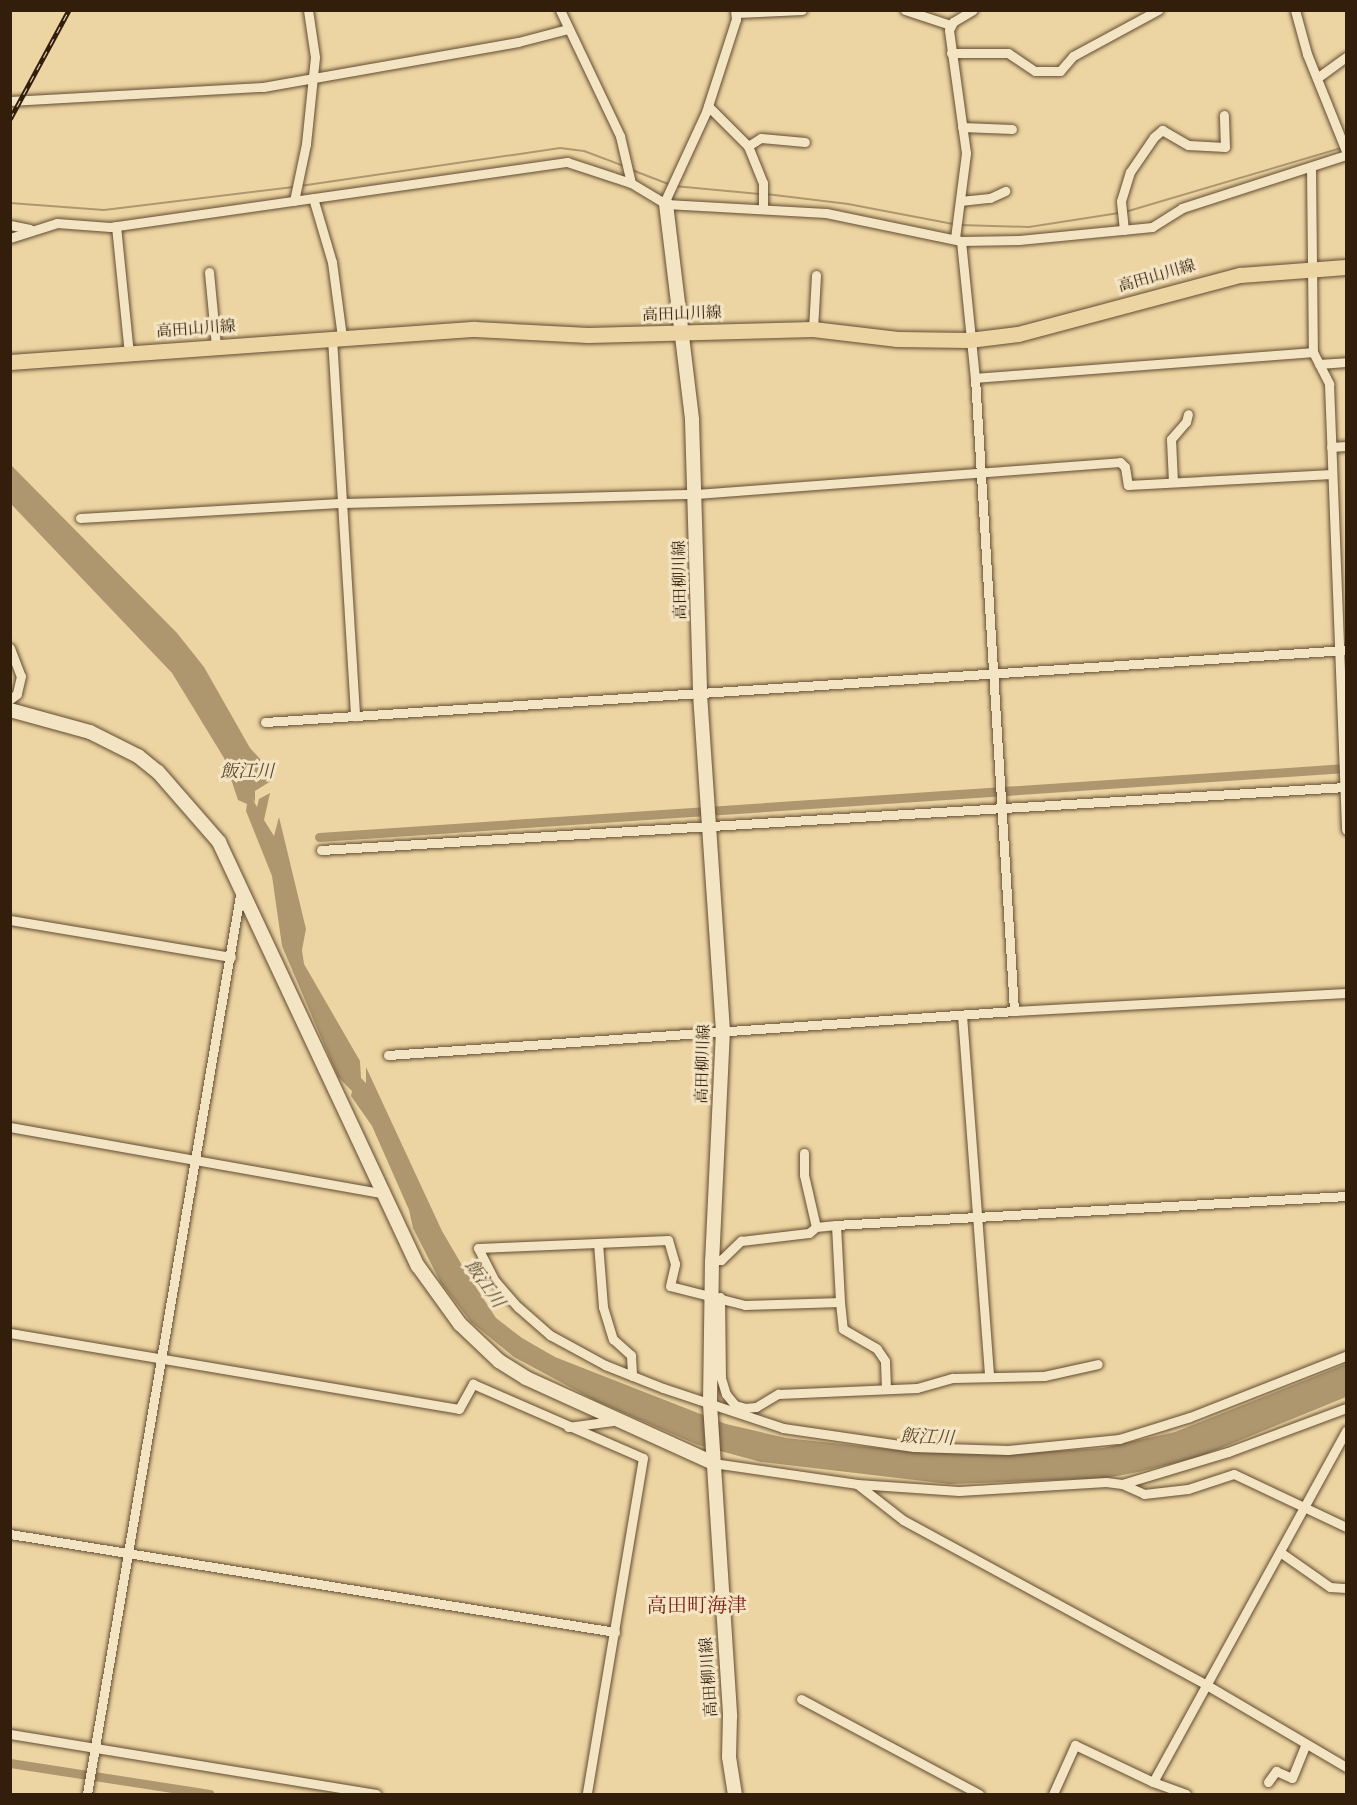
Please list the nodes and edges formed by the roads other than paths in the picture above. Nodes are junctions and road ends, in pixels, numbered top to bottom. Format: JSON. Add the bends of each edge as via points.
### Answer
{"nodes":[{"id":1,"x":308,"y":10,"type":"edge"},
{"id":2,"x":560,"y":10,"type":"edge"},
{"id":3,"x":802,"y":10,"type":"edge"},
{"id":4,"x":905,"y":10,"type":"edge"},
{"id":5,"x":974,"y":10,"type":"edge"},
{"id":6,"x":1158,"y":10,"type":"edge"},
{"id":7,"x":1295,"y":10,"type":"edge"},
{"id":8,"x":736,"y":12,"type":"edge"},
{"id":9,"x":950,"y":25,"type":"junction"},
{"id":10,"x":568,"y":29,"type":"junction"},
{"id":11,"x":951,"y":53,"type":"junction"},
{"id":12,"x":1347,"y":57,"type":"edge"},
{"id":13,"x":313,"y":78,"type":"junction"},
{"id":14,"x":1317,"y":78,"type":"junction"},
{"id":15,"x":10,"y":101,"type":"edge"},
{"id":16,"x":708,"y":106,"type":"junction"},
{"id":17,"x":1224,"y":115,"type":"dead end"},
{"id":18,"x":962,"y":127,"type":"junction"},
{"id":19,"x":1012,"y":129,"type":"dead end"},
{"id":20,"x":805,"y":142,"type":"dead end"},
{"id":21,"x":748,"y":146,"type":"junction"},
{"id":22,"x":1347,"y":153,"type":"edge"},
{"id":23,"x":1311,"y":168,"type":"junction"},
{"id":24,"x":631,"y":183,"type":"junction"},
{"id":25,"x":1005,"y":191,"type":"dead end"},
{"id":26,"x":313,"y":198,"type":"junction"},
{"id":27,"x":294,"y":201,"type":"junction"},
{"id":28,"x":960,"y":201,"type":"junction"},
{"id":29,"x":665,"y":204,"type":"junction"},
{"id":30,"x":763,"y":207,"type":"junction"},
{"id":31,"x":10,"y":225,"type":"edge"},
{"id":32,"x":116,"y":226,"type":"junction"},
{"id":33,"x":30,"y":229,"type":"junction"},
{"id":34,"x":1124,"y":230,"type":"junction"},
{"id":35,"x":10,"y":238,"type":"edge"},
{"id":36,"x":958,"y":239,"type":"junction"},
{"id":37,"x":1347,"y":267,"type":"edge"},
{"id":38,"x":1312,"y":270,"type":"junction"},
{"id":39,"x":209,"y":272,"type":"dead end"},
{"id":40,"x":816,"y":275,"type":"dead end"},
{"id":41,"x":813,"y":329,"type":"junction"},
{"id":42,"x":681,"y":335,"type":"junction"},
{"id":43,"x":337,"y":338,"type":"junction"},
{"id":44,"x":969,"y":340,"type":"junction"},
{"id":45,"x":216,"y":346,"type":"junction"},
{"id":46,"x":1313,"y":352,"type":"junction"},
{"id":47,"x":129,"y":353,"type":"junction"},
{"id":48,"x":10,"y":362,"type":"edge"},
{"id":49,"x":1347,"y":363,"type":"edge"},
{"id":50,"x":1319,"y":364,"type":"junction"},
{"id":51,"x":975,"y":378,"type":"junction"},
{"id":52,"x":1188,"y":414,"type":"dead end"},
{"id":53,"x":1347,"y":446,"type":"edge"},
{"id":54,"x":1331,"y":447,"type":"junction"},
{"id":55,"x":981,"y":470,"type":"junction"},
{"id":56,"x":1332,"y":474,"type":"junction"},
{"id":57,"x":1173,"y":483,"type":"junction"},
{"id":58,"x":696,"y":494,"type":"junction"},
{"id":59,"x":344,"y":503,"type":"junction"},
{"id":60,"x":80,"y":518,"type":"dead end"},
{"id":61,"x":10,"y":648,"type":"edge"},
{"id":62,"x":1344,"y":651,"type":"edge"},
{"id":63,"x":991,"y":671,"type":"junction"},
{"id":64,"x":700,"y":694,"type":"junction"},
{"id":65,"x":10,"y":699,"type":"edge"},
{"id":66,"x":10,"y":710,"type":"edge"},
{"id":67,"x":355,"y":716,"type":"junction"},
{"id":68,"x":265,"y":722,"type":"dead end"},
{"id":69,"x":1344,"y":785,"type":"edge"},
{"id":70,"x":1000,"y":806,"type":"junction"},
{"id":71,"x":709,"y":824,"type":"junction"},
{"id":72,"x":1347,"y":830,"type":"edge"},
{"id":73,"x":321,"y":850,"type":"dead end"},
{"id":74,"x":241,"y":886,"type":"junction"},
{"id":75,"x":10,"y":920,"type":"edge"},
{"id":76,"x":231,"y":957,"type":"junction"},
{"id":77,"x":1347,"y":993,"type":"edge"},
{"id":78,"x":1014,"y":1011,"type":"junction"},
{"id":79,"x":962,"y":1015,"type":"junction"},
{"id":80,"x":723,"y":1030,"type":"junction"},
{"id":81,"x":388,"y":1055,"type":"dead end"},
{"id":82,"x":10,"y":1127,"type":"edge"},
{"id":83,"x":804,"y":1153,"type":"dead end"},
{"id":84,"x":197,"y":1159,"type":"junction"},
{"id":85,"x":382,"y":1193,"type":"junction"},
{"id":86,"x":1347,"y":1196,"type":"edge"},
{"id":87,"x":976,"y":1219,"type":"junction"},
{"id":88,"x":836,"y":1225,"type":"junction"},
{"id":89,"x":816,"y":1227,"type":"junction"},
{"id":90,"x":598,"y":1243,"type":"junction"},
{"id":91,"x":712,"y":1260,"type":"junction"},
{"id":92,"x":716,"y":1296,"type":"junction"},
{"id":93,"x":840,"y":1302,"type":"junction"},
{"id":94,"x":10,"y":1333,"type":"edge"},
{"id":95,"x":1347,"y":1356,"type":"edge"},
{"id":96,"x":163,"y":1358,"type":"junction"},
{"id":97,"x":1098,"y":1364,"type":"dead end"},
{"id":98,"x":632,"y":1376,"type":"junction"},
{"id":99,"x":989,"y":1377,"type":"junction"},
{"id":100,"x":886,"y":1388,"type":"junction"},
{"id":101,"x":711,"y":1404,"type":"junction"},
{"id":102,"x":1347,"y":1408,"type":"edge"},
{"id":103,"x":613,"y":1421,"type":"junction"},
{"id":104,"x":566,"y":1427,"type":"junction"},
{"id":105,"x":1347,"y":1431,"type":"edge"},
{"id":106,"x":713,"y":1461,"type":"junction"},
{"id":107,"x":857,"y":1484,"type":"junction"},
{"id":108,"x":1122,"y":1484,"type":"junction"},
{"id":109,"x":1305,"y":1510,"type":"junction"},
{"id":110,"x":1347,"y":1527,"type":"edge"},
{"id":111,"x":10,"y":1534,"type":"edge"},
{"id":112,"x":1280,"y":1552,"type":"junction"},
{"id":113,"x":130,"y":1554,"type":"junction"},
{"id":114,"x":1347,"y":1588,"type":"edge"},
{"id":115,"x":615,"y":1632,"type":"junction"},
{"id":116,"x":1205,"y":1684,"type":"junction"},
{"id":117,"x":801,"y":1699,"type":"dead end"},
{"id":118,"x":10,"y":1734,"type":"edge"},
{"id":119,"x":1306,"y":1744,"type":"junction"},
{"id":120,"x":97,"y":1748,"type":"junction"},
{"id":121,"x":1347,"y":1767,"type":"edge"},
{"id":122,"x":1153,"y":1782,"type":"junction"},
{"id":123,"x":1268,"y":1782,"type":"dead end"},
{"id":124,"x":87,"y":1794,"type":"edge"},
{"id":125,"x":376,"y":1794,"type":"edge"},
{"id":126,"x":587,"y":1794,"type":"edge"},
{"id":127,"x":735,"y":1794,"type":"edge"},
{"id":128,"x":979,"y":1794,"type":"edge"},
{"id":129,"x":1053,"y":1794,"type":"edge"},
{"id":130,"x":1186,"y":1794,"type":"edge"}],
"edges":[{"from":1,"to":13,"type":"street","via":[[315,57]]},
{"from":2,"to":10,"type":"street"},
{"from":3,"to":8,"type":"street"},
{"from":4,"to":9,"type":"street"},
{"from":5,"to":9,"type":"street"},
{"from":6,"to":11,"type":"street","via":[[1073,56],[1060,71],[1035,71],[1008,53]]},
{"from":7,"to":14,"type":"street"},
{"from":8,"to":16,"type":"street"},
{"from":9,"to":11,"type":"street"},
{"from":10,"to":13,"type":"street","via":[[544,37]]},
{"from":10,"to":24,"type":"street","via":[[620,136]]},
{"from":11,"to":18,"type":"street"},
{"from":12,"to":14,"type":"street"},
{"from":13,"to":15,"type":"street","via":[[263,87]]},
{"from":13,"to":27,"type":"street","via":[[306,144]]},
{"from":14,"to":22,"type":"street"},
{"from":16,"to":21,"type":"street"},
{"from":16,"to":29,"type":"street"},
{"from":17,"to":34,"type":"street","via":[[1225,147],[1188,145],[1162,130],[1154,137],[1130,172],[1121,201]]},
{"from":18,"to":19,"type":"street"},
{"from":18,"to":28,"type":"street","via":[[966,153]]},
{"from":20,"to":21,"type":"street","via":[[761,138]]},
{"from":21,"to":30,"type":"street","via":[[763,183]]},
{"from":22,"to":23,"type":"street"},
{"from":23,"to":34,"type":"street","via":[[1182,208],[1152,227]]},
{"from":23,"to":38,"type":"street"},
{"from":24,"to":26,"type":"street","via":[[581,165],[555,163]]},
{"from":24,"to":29,"type":"street"},
{"from":25,"to":28,"type":"street","via":[[990,198]]},
{"from":26,"to":27,"type":"street"},
{"from":26,"to":43,"type":"street","via":[[332,262]]},
{"from":27,"to":32,"type":"street"},
{"from":28,"to":36,"type":"street"},
{"from":29,"to":30,"type":"street"},
{"from":29,"to":42,"type":"main road","name":"高田柳川線"},
{"from":30,"to":36,"type":"street","via":[[837,214]]},
{"from":31,"to":33,"type":"street"},
{"from":32,"to":33,"type":"street","via":[[57,223]]},
{"from":32,"to":47,"type":"street"},
{"from":33,"to":35,"type":"street"},
{"from":34,"to":36,"type":"street","via":[[1018,240]]},
{"from":36,"to":44,"type":"street"},
{"from":37,"to":38,"type":"main road","name":"高田山川線"},
{"from":38,"to":44,"type":"main road","name":"高田山川線","via":[[1240,275],[1018,334]]},
{"from":38,"to":46,"type":"street"},
{"from":39,"to":45,"type":"street"},
{"from":40,"to":41,"type":"street"},
{"from":41,"to":42,"type":"main road","name":"高田山川線"},
{"from":41,"to":44,"type":"main road","name":"高田山川線","via":[[897,339]]},
{"from":42,"to":43,"type":"main road","name":"高田山川線","via":[[475,329]]},
{"from":42,"to":58,"type":"main road","name":"高田柳川線"},
{"from":43,"to":45,"type":"main road","name":"高田山川線"},
{"from":43,"to":59,"type":"street"},
{"from":44,"to":51,"type":"street"},
{"from":45,"to":47,"type":"main road","name":"高田山川線"},
{"from":46,"to":50,"type":"street"},
{"from":46,"to":51,"type":"street"},
{"from":47,"to":48,"type":"main road","name":"高田山川線"},
{"from":49,"to":50,"type":"street"},
{"from":50,"to":54,"type":"street","via":[[1329,384]]},
{"from":51,"to":55,"type":"street"},
{"from":52,"to":57,"type":"street","via":[[1171,439]]},
{"from":53,"to":54,"type":"street"},
{"from":54,"to":56,"type":"street"},
{"from":55,"to":57,"type":"street","via":[[1120,462],[1125,467],[1128,485]]},
{"from":55,"to":58,"type":"street"},
{"from":55,"to":63,"type":"street"},
{"from":56,"to":57,"type":"street"},
{"from":56,"to":62,"type":"street"},
{"from":58,"to":59,"type":"street"},
{"from":58,"to":64,"type":"main road","name":"高田柳川線"},
{"from":59,"to":60,"type":"street"},
{"from":59,"to":67,"type":"street"},
{"from":61,"to":65,"type":"street","via":[[21,676],[17,694]]},
{"from":62,"to":63,"type":"street"},
{"from":62,"to":69,"type":"street"},
{"from":63,"to":64,"type":"street"},
{"from":63,"to":70,"type":"street"},
{"from":64,"to":67,"type":"street"},
{"from":64,"to":71,"type":"main road","name":"高田柳川線"},
{"from":66,"to":74,"type":"main road","via":[[90,732],[138,756],[206,824],[230,859]]},
{"from":67,"to":68,"type":"street"},
{"from":69,"to":70,"type":"street"},
{"from":69,"to":72,"type":"street"},
{"from":70,"to":71,"type":"street"},
{"from":70,"to":78,"type":"street"},
{"from":71,"to":73,"type":"street"},
{"from":71,"to":80,"type":"main road","name":"高田柳川線"},
{"from":74,"to":76,"type":"street"},
{"from":74,"to":85,"type":"main road"},
{"from":75,"to":76,"type":"street"},
{"from":76,"to":84,"type":"street"},
{"from":77,"to":78,"type":"street"},
{"from":78,"to":79,"type":"street"},
{"from":79,"to":80,"type":"street"},
{"from":79,"to":87,"type":"street"},
{"from":80,"to":81,"type":"street"},
{"from":80,"to":91,"type":"main road","name":"高田柳川線"},
{"from":82,"to":84,"type":"street"},
{"from":83,"to":89,"type":"street"},
{"from":84,"to":85,"type":"street"},
{"from":84,"to":96,"type":"street"},
{"from":85,"to":103,"type":"main road","via":[[418,1266],[478,1344],[525,1378]]},
{"from":86,"to":87,"type":"street"},
{"from":87,"to":88,"type":"street"},
{"from":87,"to":99,"type":"street"},
{"from":88,"to":89,"type":"street"},
{"from":88,"to":93,"type":"street"},
{"from":89,"to":91,"type":"street","via":[[809,1233],[741,1241],[721,1260]]},
{"from":90,"to":92,"type":"street","via":[[668,1240],[675,1264],[670,1286]]},
{"from":90,"to":98,"type":"street","via":[[603,1307],[613,1339],[630,1355]]},
{"from":90,"to":98,"type":"street","via":[[478,1248],[495,1281],[550,1335]]},
{"from":91,"to":92,"type":"main road","name":"高田柳川線"},
{"from":92,"to":93,"type":"street","via":[[745,1305]]},
{"from":92,"to":100,"type":"street","via":[[721,1378],[735,1405],[756,1407],[778,1394]]},
{"from":92,"to":101,"type":"main road","name":"高田柳川線"},
{"from":93,"to":100,"type":"street","via":[[843,1329],[877,1349],[885,1361]]},
{"from":94,"to":96,"type":"street"},
{"from":95,"to":101,"type":"street","via":[[1200,1413],[1119,1439],[1008,1450],[914,1447],[783,1428]]},
{"from":96,"to":104,"type":"street","via":[[459,1409],[473,1384]]},
{"from":96,"to":113,"type":"street"},
{"from":97,"to":99,"type":"street","via":[[1044,1376]]},
{"from":98,"to":101,"type":"street"},
{"from":99,"to":100,"type":"street","via":[[953,1378],[917,1388]]},
{"from":101,"to":106,"type":"main road","name":"高田柳川線"},
{"from":102,"to":108,"type":"street","via":[[1228,1452]]},
{"from":103,"to":104,"type":"street"},
{"from":103,"to":106,"type":"main road"},
{"from":104,"to":115,"type":"street","via":[[643,1458]]},
{"from":105,"to":109,"type":"street"},
{"from":106,"to":107,"type":"street"},
{"from":106,"to":127,"type":"main road","name":"高田柳川線","via":[[730,1716],[729,1757]]},
{"from":107,"to":108,"type":"street","via":[[959,1491]]},
{"from":107,"to":116,"type":"street","via":[[903,1520]]},
{"from":108,"to":109,"type":"street","via":[[1144,1494],[1188,1489],[1234,1474]]},
{"from":109,"to":110,"type":"street"},
{"from":109,"to":112,"type":"street"},
{"from":111,"to":113,"type":"street"},
{"from":112,"to":114,"type":"street","via":[[1330,1587]]},
{"from":112,"to":116,"type":"street"},
{"from":113,"to":115,"type":"street"},
{"from":113,"to":120,"type":"street"},
{"from":115,"to":126,"type":"street"},
{"from":116,"to":119,"type":"street"},
{"from":116,"to":122,"type":"street"},
{"from":117,"to":128,"type":"street"},
{"from":118,"to":120,"type":"street"},
{"from":119,"to":121,"type":"street"},
{"from":119,"to":123,"type":"street","via":[[1292,1778],[1276,1771]]},
{"from":120,"to":124,"type":"street"},
{"from":120,"to":125,"type":"street"},
{"from":122,"to":129,"type":"street","via":[[1075,1745]]},
{"from":122,"to":130,"type":"street"}]}
